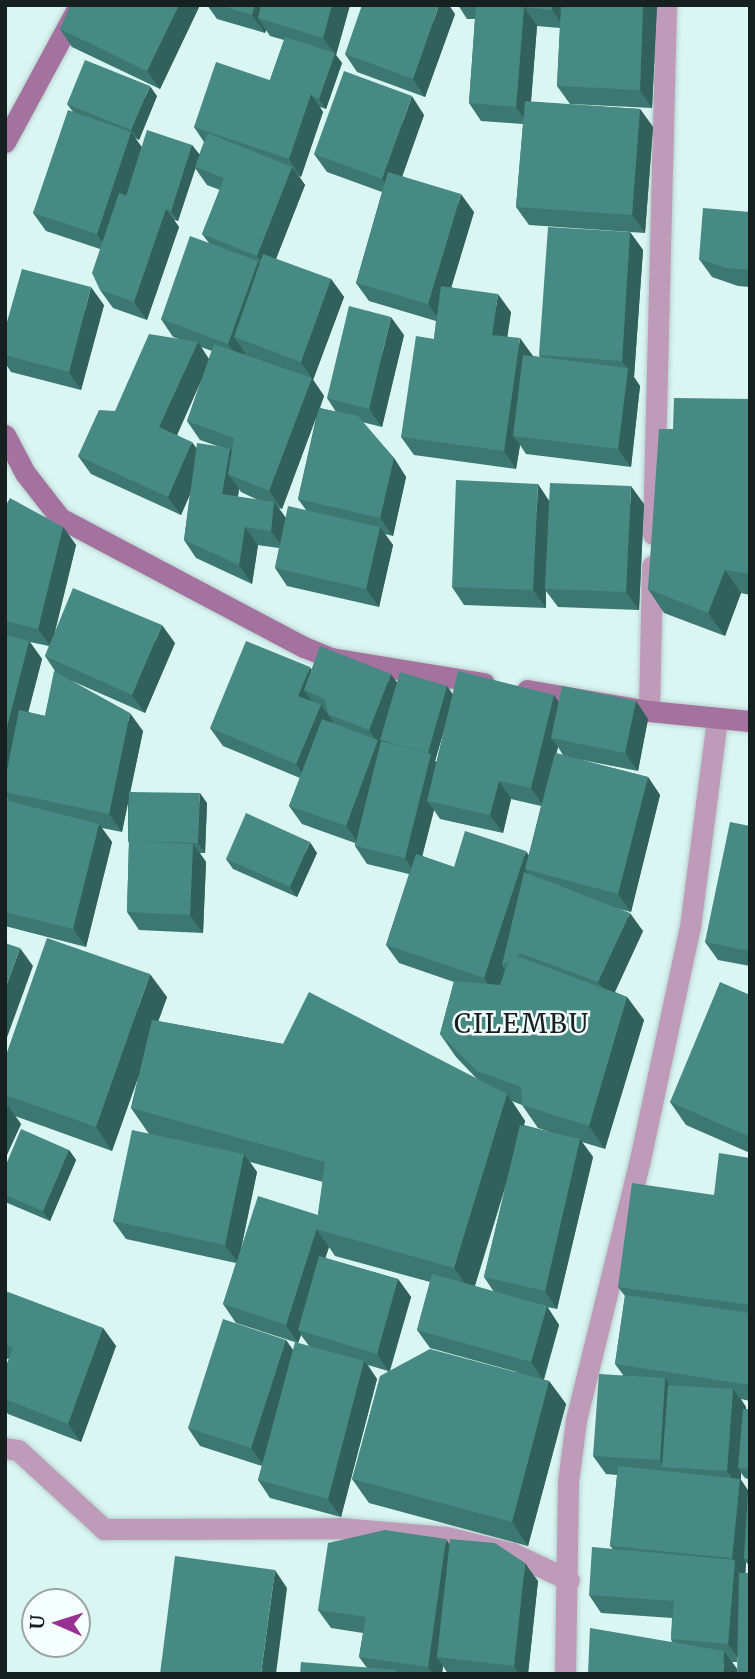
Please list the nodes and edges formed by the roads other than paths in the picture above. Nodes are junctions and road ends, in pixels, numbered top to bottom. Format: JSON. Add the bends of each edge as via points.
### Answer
{"nodes":[{"id":1,"x":79,"y":5,"type":"edge"},
{"id":2,"x":666,"y":5,"type":"edge"},
{"id":3,"x":5,"y":142,"type":"edge"},
{"id":4,"x":5,"y":435,"type":"edge"},
{"id":5,"x":649,"y":711,"type":"junction"},
{"id":6,"x":717,"y":719,"type":"junction"},
{"id":7,"x":750,"y":721,"type":"edge"},
{"id":8,"x":5,"y":1448,"type":"edge"},
{"id":9,"x":569,"y":1580,"type":"junction"},
{"id":10,"x":565,"y":1674,"type":"edge"}],
"edges":[{"from":1,"to":3,"type":"street"},
{"from":2,"to":5,"type":"street"},
{"from":4,"to":5,"type":"street","via":[[25,473],[60,518],[304,647],[331,658]]},
{"from":5,"to":6,"type":"street"},
{"from":6,"to":7,"type":"street"},
{"from":6,"to":9,"type":"street","via":[[690,927],[639,1164],[576,1420],[568,1482]]},
{"from":8,"to":9,"type":"street","via":[[18,1450],[104,1529],[340,1528],[446,1536],[512,1553]]},
{"from":9,"to":10,"type":"street"}]}
